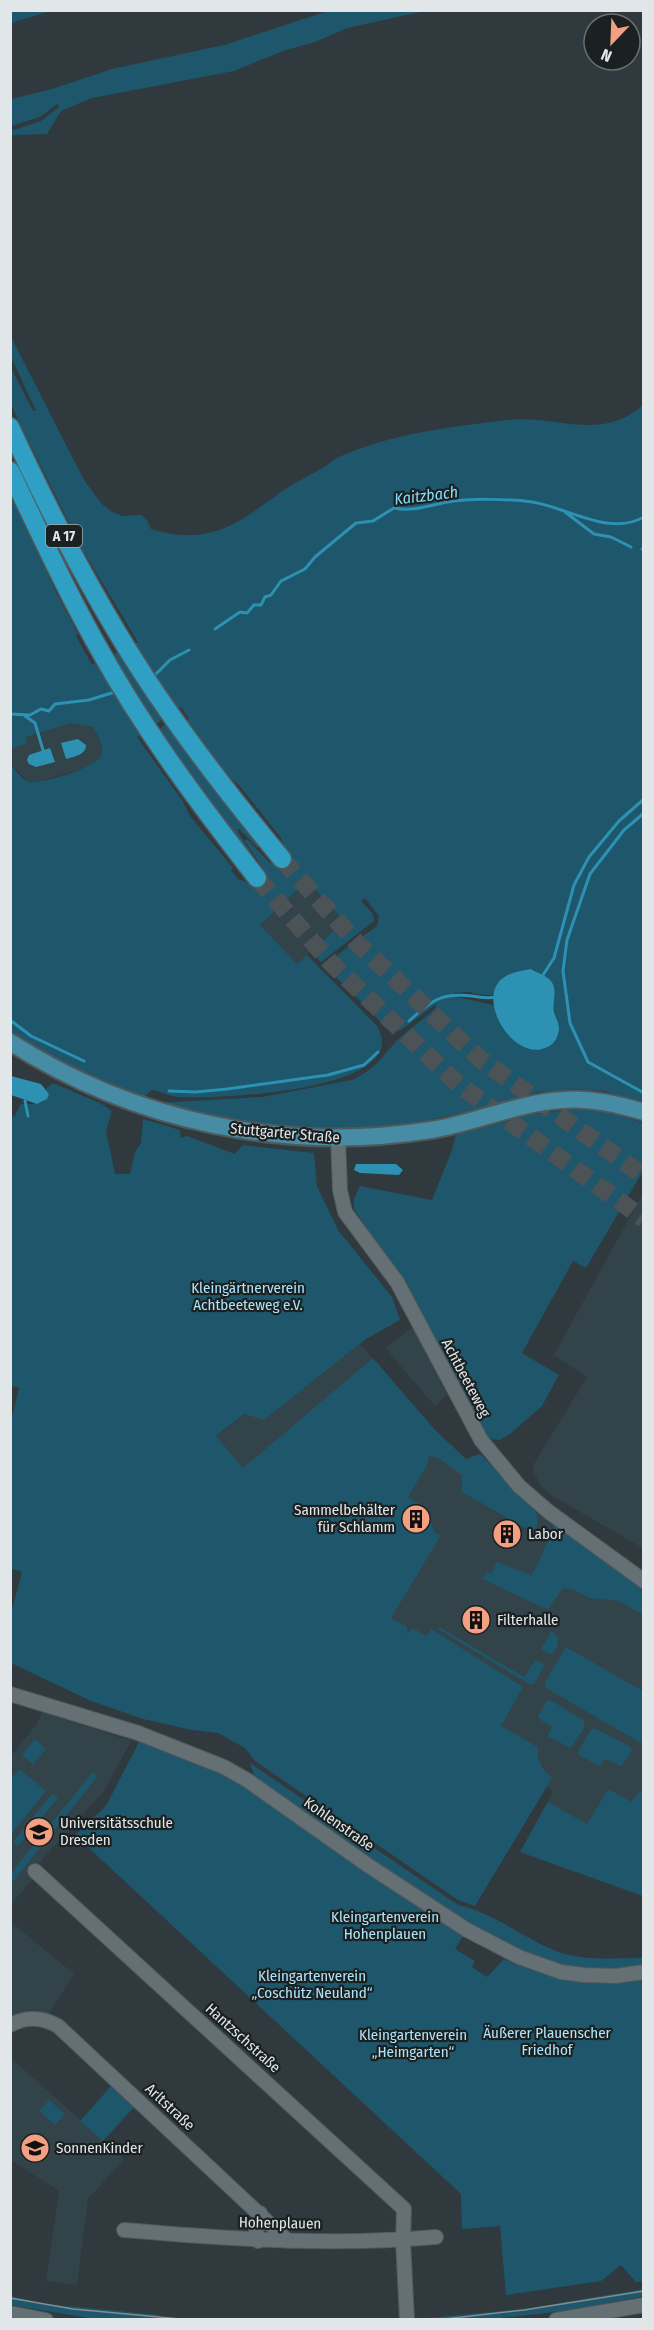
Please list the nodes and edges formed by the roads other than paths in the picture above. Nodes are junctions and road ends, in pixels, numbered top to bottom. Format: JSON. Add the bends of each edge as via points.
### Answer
{"nodes":[{"id":1,"x":10,"y":427,"type":"edge"},
{"id":2,"x":10,"y":471,"type":"edge"},
{"id":3,"x":282,"y":859,"type":"tunnel mouth"},
{"id":4,"x":257,"y":878,"type":"tunnel mouth"},
{"id":5,"x":10,"y":1042,"type":"edge"},
{"id":6,"x":644,"y":1113,"type":"edge"},
{"id":7,"x":338,"y":1138,"type":"junction"},
{"id":8,"x":644,"y":1581,"type":"edge"},
{"id":9,"x":10,"y":1694,"type":"edge"},
{"id":10,"x":35,"y":1871,"type":"dead end"},
{"id":11,"x":644,"y":1972,"type":"edge"},
{"id":12,"x":10,"y":2025,"type":"edge"},
{"id":13,"x":260,"y":2213,"type":"junction"},
{"id":14,"x":124,"y":2230,"type":"dead end"},
{"id":15,"x":436,"y":2237,"type":"dead end"},
{"id":16,"x":404,"y":2240,"type":"junction"},
{"id":17,"x":258,"y":2241,"type":"junction"},
{"id":18,"x":288,"y":2241,"type":"junction"},
{"id":19,"x":644,"y":2305,"type":"edge"},
{"id":20,"x":10,"y":2313,"type":"edge"},
{"id":21,"x":599,"y":2316,"type":"edge"},
{"id":22,"x":46,"y":2319,"type":"edge"},
{"id":23,"x":407,"y":2319,"type":"edge"},
{"id":24,"x":556,"y":2319,"type":"edge"}],
"edges":[{"from":1,"to":3,"type":"highway","number":"A 17","via":[[86,579],[123,643],[225,789]]},
{"from":2,"to":4,"type":"highway","number":"A 17","via":[[102,655],[201,806]]},
{"from":5,"to":7,"type":"main road","name":"Stuttgarter Straße","via":[[83,1083],[167,1114],[248,1131]]},
{"from":6,"to":7,"type":"main road","name":"Stuttgarter Straße","via":[[607,1102],[562,1100],[451,1126]]},
{"from":7,"to":8,"type":"street","name":"Achtbeeteweg","via":[[345,1212],[397,1282],[481,1440],[519,1486],[549,1512]]},
{"from":9,"to":11,"type":"street","name":"Kohlenstraße","via":[[138,1734],[224,1767],[467,1930],[519,1957],[561,1972],[584,1975]]},
{"from":10,"to":16,"type":"street","name":"Hantzschstraße","via":[[404,2209]]},
{"from":12,"to":13,"type":"street","name":"Arltstraße","via":[[42,2018],[58,2026]]},
{"from":13,"to":17,"type":"street"},
{"from":13,"to":18,"type":"street","name":"Arltstraße"},
{"from":14,"to":17,"type":"street","name":"Hohenplauen"},
{"from":15,"to":16,"type":"street","name":"Hohenplauen"},
{"from":16,"to":18,"type":"street","name":"Hohenplauen"},
{"from":16,"to":23,"type":"street","name":"Hantzschstraße"},
{"from":17,"to":18,"type":"street","name":"Hohenplauen"},
{"from":19,"to":21,"type":"street"},
{"from":20,"to":22,"type":"street"},
{"from":21,"to":24,"type":"street"}]}
